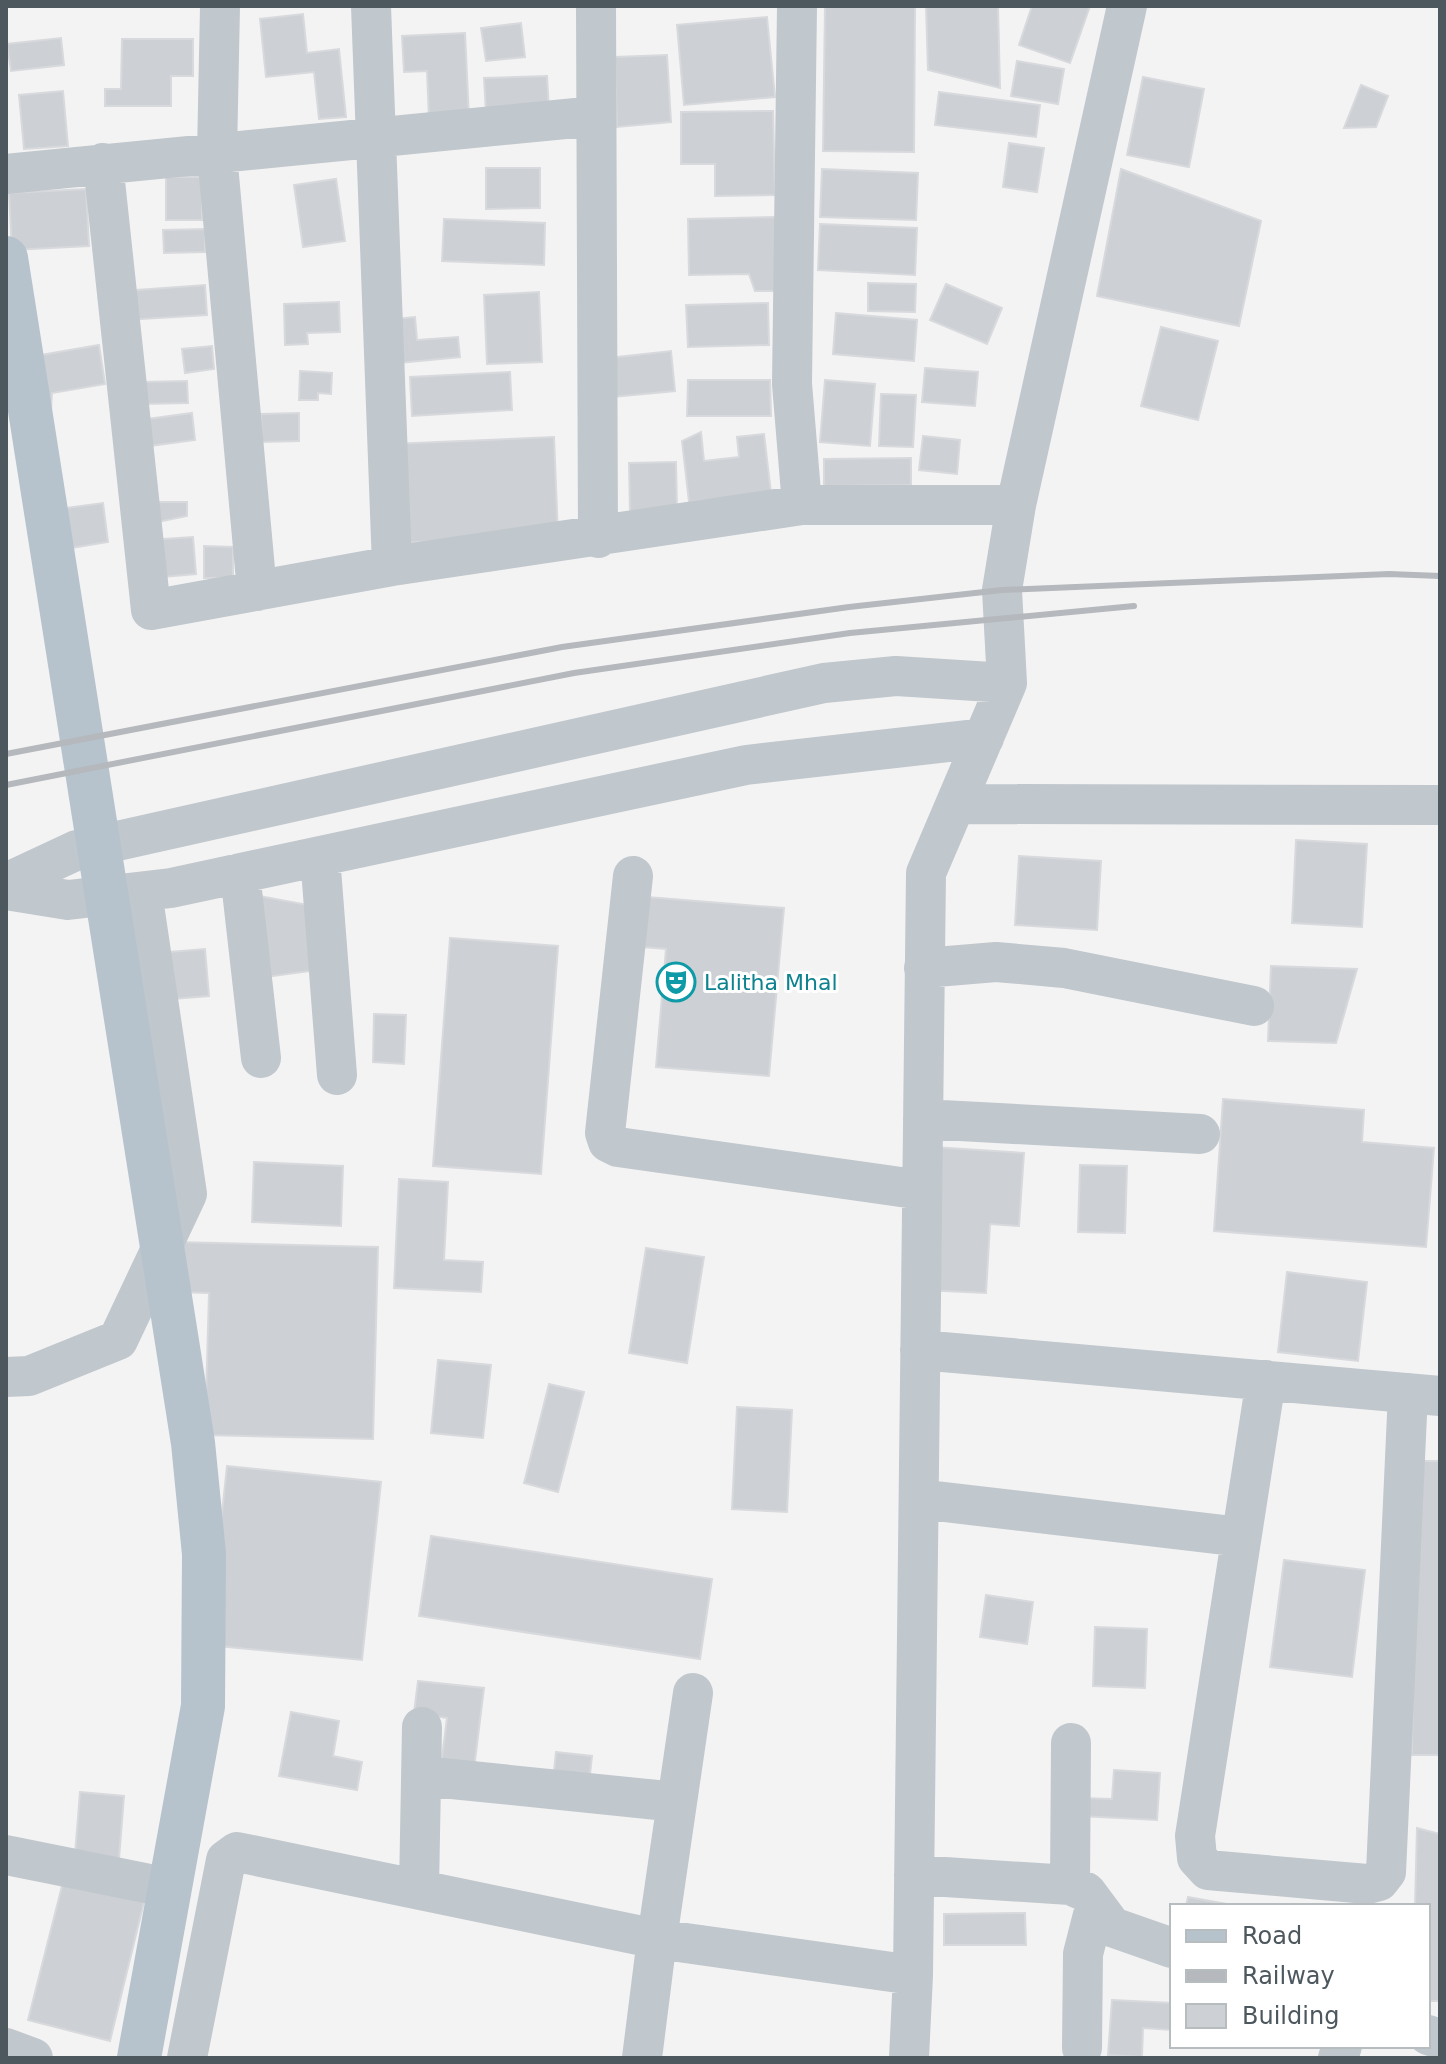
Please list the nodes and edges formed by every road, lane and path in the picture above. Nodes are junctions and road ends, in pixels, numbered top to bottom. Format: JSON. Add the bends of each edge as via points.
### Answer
{"nodes":[{"id":1,"x":220,"y":6,"type":"edge"},
{"id":2,"x":371,"y":6,"type":"edge"},
{"id":3,"x":596,"y":6,"type":"edge"},
{"id":4,"x":797,"y":6,"type":"edge"},
{"id":5,"x":1127,"y":6,"type":"edge"},
{"id":6,"x":596,"y":116,"type":"junction"},
{"id":7,"x":377,"y":138,"type":"junction"},
{"id":8,"x":217,"y":154,"type":"junction"},
{"id":9,"x":103,"y":163,"type":"junction"},
{"id":10,"x":6,"y":174,"type":"edge"},
{"id":11,"x":6,"y":258,"type":"edge"},
{"id":12,"x":802,"y":505,"type":"junction"},
{"id":13,"x":1016,"y":505,"type":"junction"},
{"id":14,"x":598,"y":538,"type":"junction"},
{"id":15,"x":392,"y":566,"type":"junction"},
{"id":16,"x":257,"y":591,"type":"junction"},
{"id":17,"x":1007,"y":683,"type":"junction"},
{"id":18,"x":984,"y":738,"type":"junction"},
{"id":19,"x":956,"y":804,"type":"junction"},
{"id":20,"x":1440,"y":805,"type":"edge"},
{"id":21,"x":320,"y":856,"type":"junction"},
{"id":22,"x":240,"y":873,"type":"junction"},
{"id":23,"x":633,"y":876,"type":"dead end"},
{"id":24,"x":6,"y":883,"type":"edge"},
{"id":25,"x":6,"y":890,"type":"edge"},
{"id":26,"x":142,"y":892,"type":"junction"},
{"id":27,"x":924,"y":968,"type":"junction"},
{"id":28,"x":1254,"y":1006,"type":"dead end"},
{"id":29,"x":261,"y":1058,"type":"dead end"},
{"id":30,"x":337,"y":1075,"type":"dead end"},
{"id":31,"x":923,"y":1119,"type":"junction"},
{"id":32,"x":1200,"y":1134,"type":"dead end"},
{"id":33,"x":922,"y":1190,"type":"junction"},
{"id":34,"x":920,"y":1350,"type":"junction"},
{"id":35,"x":18,"y":1377,"type":"edge"},
{"id":36,"x":1266,"y":1380,"type":"junction"},
{"id":37,"x":1424,"y":1394,"type":"edge"},
{"id":38,"x":919,"y":1499,"type":"junction"},
{"id":39,"x":1241,"y":1537,"type":"junction"},
{"id":40,"x":693,"y":1693,"type":"dead end"},
{"id":41,"x":422,"y":1727,"type":"dead end"},
{"id":42,"x":1071,"y":1743,"type":"dead end"},
{"id":43,"x":422,"y":1776,"type":"junction"},
{"id":44,"x":677,"y":1802,"type":"junction"},
{"id":45,"x":6,"y":1855,"type":"edge"},
{"id":46,"x":914,"y":1875,"type":"junction"},
{"id":47,"x":170,"y":1888,"type":"junction"},
{"id":48,"x":419,"y":1889,"type":"junction"},
{"id":49,"x":1082,"y":1896,"type":"junction"},
{"id":50,"x":657,"y":1939,"type":"junction"},
{"id":51,"x":1170,"y":1947,"type":"edge"},
{"id":52,"x":913,"y":1975,"type":"junction"},
{"id":53,"x":6,"y":2048,"type":"edge"},
{"id":54,"x":1082,"y":2048,"type":"dead end"},
{"id":55,"x":33,"y":2058,"type":"edge"},
{"id":56,"x":139,"y":2058,"type":"edge"},
{"id":57,"x":187,"y":2058,"type":"edge"},
{"id":58,"x":642,"y":2058,"type":"edge"},
{"id":59,"x":909,"y":2058,"type":"edge"}],
"edges":[{"from":1,"to":8,"type":"street"},
{"from":2,"to":7,"type":"street"},
{"from":3,"to":6,"type":"street"},
{"from":4,"to":12,"type":"street","via":[[792,384]]},
{"from":5,"to":13,"type":"street"},
{"from":6,"to":7,"type":"street"},
{"from":6,"to":14,"type":"street"},
{"from":7,"to":8,"type":"street"},
{"from":7,"to":15,"type":"street"},
{"from":8,"to":9,"type":"street"},
{"from":8,"to":16,"type":"street"},
{"from":9,"to":10,"type":"street"},
{"from":9,"to":16,"type":"street","via":[[151,610]]},
{"from":11,"to":47,"type":"main road","via":[[193,1443],[204,1554],[203,1706]]},
{"from":12,"to":13,"type":"street"},
{"from":12,"to":14,"type":"street"},
{"from":13,"to":17,"type":"street","via":[[1002,590]]},
{"from":14,"to":15,"type":"street"},
{"from":15,"to":16,"type":"street"},
{"from":17,"to":18,"type":"street"},
{"from":17,"to":24,"type":"street","via":[[896,676],[824,683],[77,850]]},
{"from":18,"to":19,"type":"street"},
{"from":18,"to":21,"type":"street","via":[[746,765]]},
{"from":19,"to":20,"type":"street"},
{"from":19,"to":27,"type":"street","via":[[926,873]]},
{"from":21,"to":22,"type":"street"},
{"from":21,"to":30,"type":"street"},
{"from":22,"to":26,"type":"street"},
{"from":22,"to":29,"type":"street"},
{"from":23,"to":33,"type":"street","via":[[608,1142]]},
{"from":25,"to":26,"type":"street","via":[[68,900]]},
{"from":26,"to":35,"type":"street","via":[[187,1194],[118,1340]]},
{"from":27,"to":28,"type":"street","via":[[996,962],[1064,968]]},
{"from":27,"to":31,"type":"street"},
{"from":31,"to":32,"type":"street"},
{"from":31,"to":33,"type":"street"},
{"from":33,"to":34,"type":"street"},
{"from":34,"to":36,"type":"street"},
{"from":34,"to":38,"type":"street"},
{"from":36,"to":37,"type":"street"},
{"from":36,"to":39,"type":"street"},
{"from":37,"to":39,"type":"street","via":[[1386,1872],[1379,1881],[1208,1870],[1197,1858],[1195,1836]]},
{"from":38,"to":39,"type":"street"},
{"from":38,"to":46,"type":"street"},
{"from":40,"to":44,"type":"street"},
{"from":41,"to":43,"type":"street"},
{"from":42,"to":49,"type":"street"},
{"from":43,"to":44,"type":"street"},
{"from":43,"to":48,"type":"street"},
{"from":44,"to":50,"type":"street"},
{"from":45,"to":47,"type":"street"},
{"from":46,"to":49,"type":"street"},
{"from":46,"to":52,"type":"street"},
{"from":47,"to":56,"type":"main road"},
{"from":48,"to":50,"type":"street"},
{"from":48,"to":57,"type":"street","via":[[237,1852],[229,1855]]},
{"from":49,"to":51,"type":"street","via":[[1112,1927]]},
{"from":49,"to":54,"type":"street"},
{"from":50,"to":52,"type":"street"},
{"from":50,"to":58,"type":"street"},
{"from":52,"to":59,"type":"street"},
{"from":53,"to":55,"type":"street"}]}
